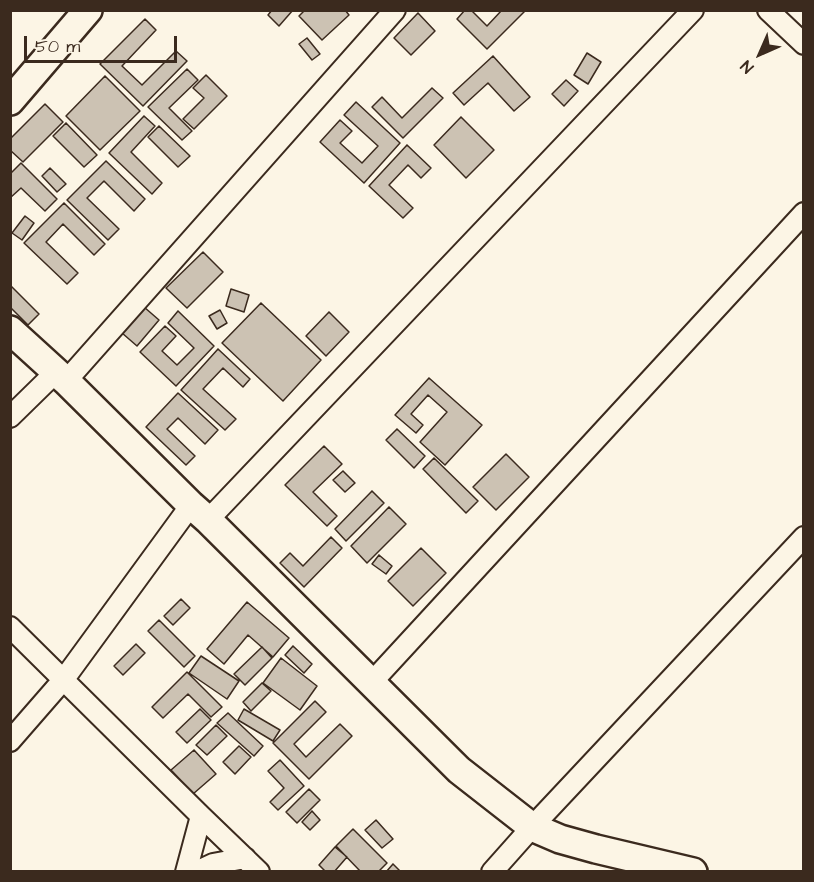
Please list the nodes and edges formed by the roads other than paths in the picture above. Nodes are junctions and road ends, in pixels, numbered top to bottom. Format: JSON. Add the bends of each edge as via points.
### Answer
{"nodes":[{"id":1,"x":88,"y":10,"type":"edge"},
{"id":2,"x":395,"y":10,"type":"edge"},
{"id":3,"x":693,"y":10,"type":"edge"},
{"id":4,"x":768,"y":10,"type":"edge"},
{"id":5,"x":804,"y":44,"type":"edge"},
{"id":6,"x":10,"y":101,"type":"edge"},
{"id":7,"x":804,"y":213,"type":"edge"},
{"id":8,"x":10,"y":330,"type":"edge"},
{"id":9,"x":61,"y":377,"type":"junction"},
{"id":10,"x":10,"y":417,"type":"edge"},
{"id":11,"x":199,"y":512,"type":"junction"},
{"id":12,"x":804,"y":537,"type":"edge"},
{"id":13,"x":10,"y":627,"type":"edge"},
{"id":14,"x":64,"y":679,"type":"junction"},
{"id":15,"x":372,"y":682,"type":"junction"},
{"id":16,"x":10,"y":741,"type":"edge"},
{"id":17,"x":201,"y":816,"type":"junction"},
{"id":18,"x":532,"y":827,"type":"junction"},
{"id":19,"x":252,"y":865,"type":"edge"},
{"id":20,"x":186,"y":872,"type":"edge"},
{"id":21,"x":196,"y":872,"type":"edge"},
{"id":22,"x":492,"y":872,"type":"edge"},
{"id":23,"x":693,"y":872,"type":"edge"}],
"edges":[{"from":1,"to":6,"type":"street"},
{"from":2,"to":9,"type":"street"},
{"from":3,"to":11,"type":"street"},
{"from":4,"to":5,"type":"street"},
{"from":7,"to":15,"type":"street"},
{"from":8,"to":9,"type":"street"},
{"from":9,"to":10,"type":"street"},
{"from":9,"to":11,"type":"street"},
{"from":11,"to":14,"type":"street"},
{"from":11,"to":15,"type":"street"},
{"from":12,"to":18,"type":"street"},
{"from":13,"to":14,"type":"street"},
{"from":14,"to":16,"type":"street"},
{"from":14,"to":17,"type":"street"},
{"from":15,"to":18,"type":"street","via":[[459,770]]},
{"from":17,"to":19,"type":"street"},
{"from":17,"to":20,"type":"street"},
{"from":18,"to":22,"type":"street"},
{"from":18,"to":23,"type":"street","via":[[560,839]]},
{"from":19,"to":21,"type":"street","via":[[213,864]]}]}
